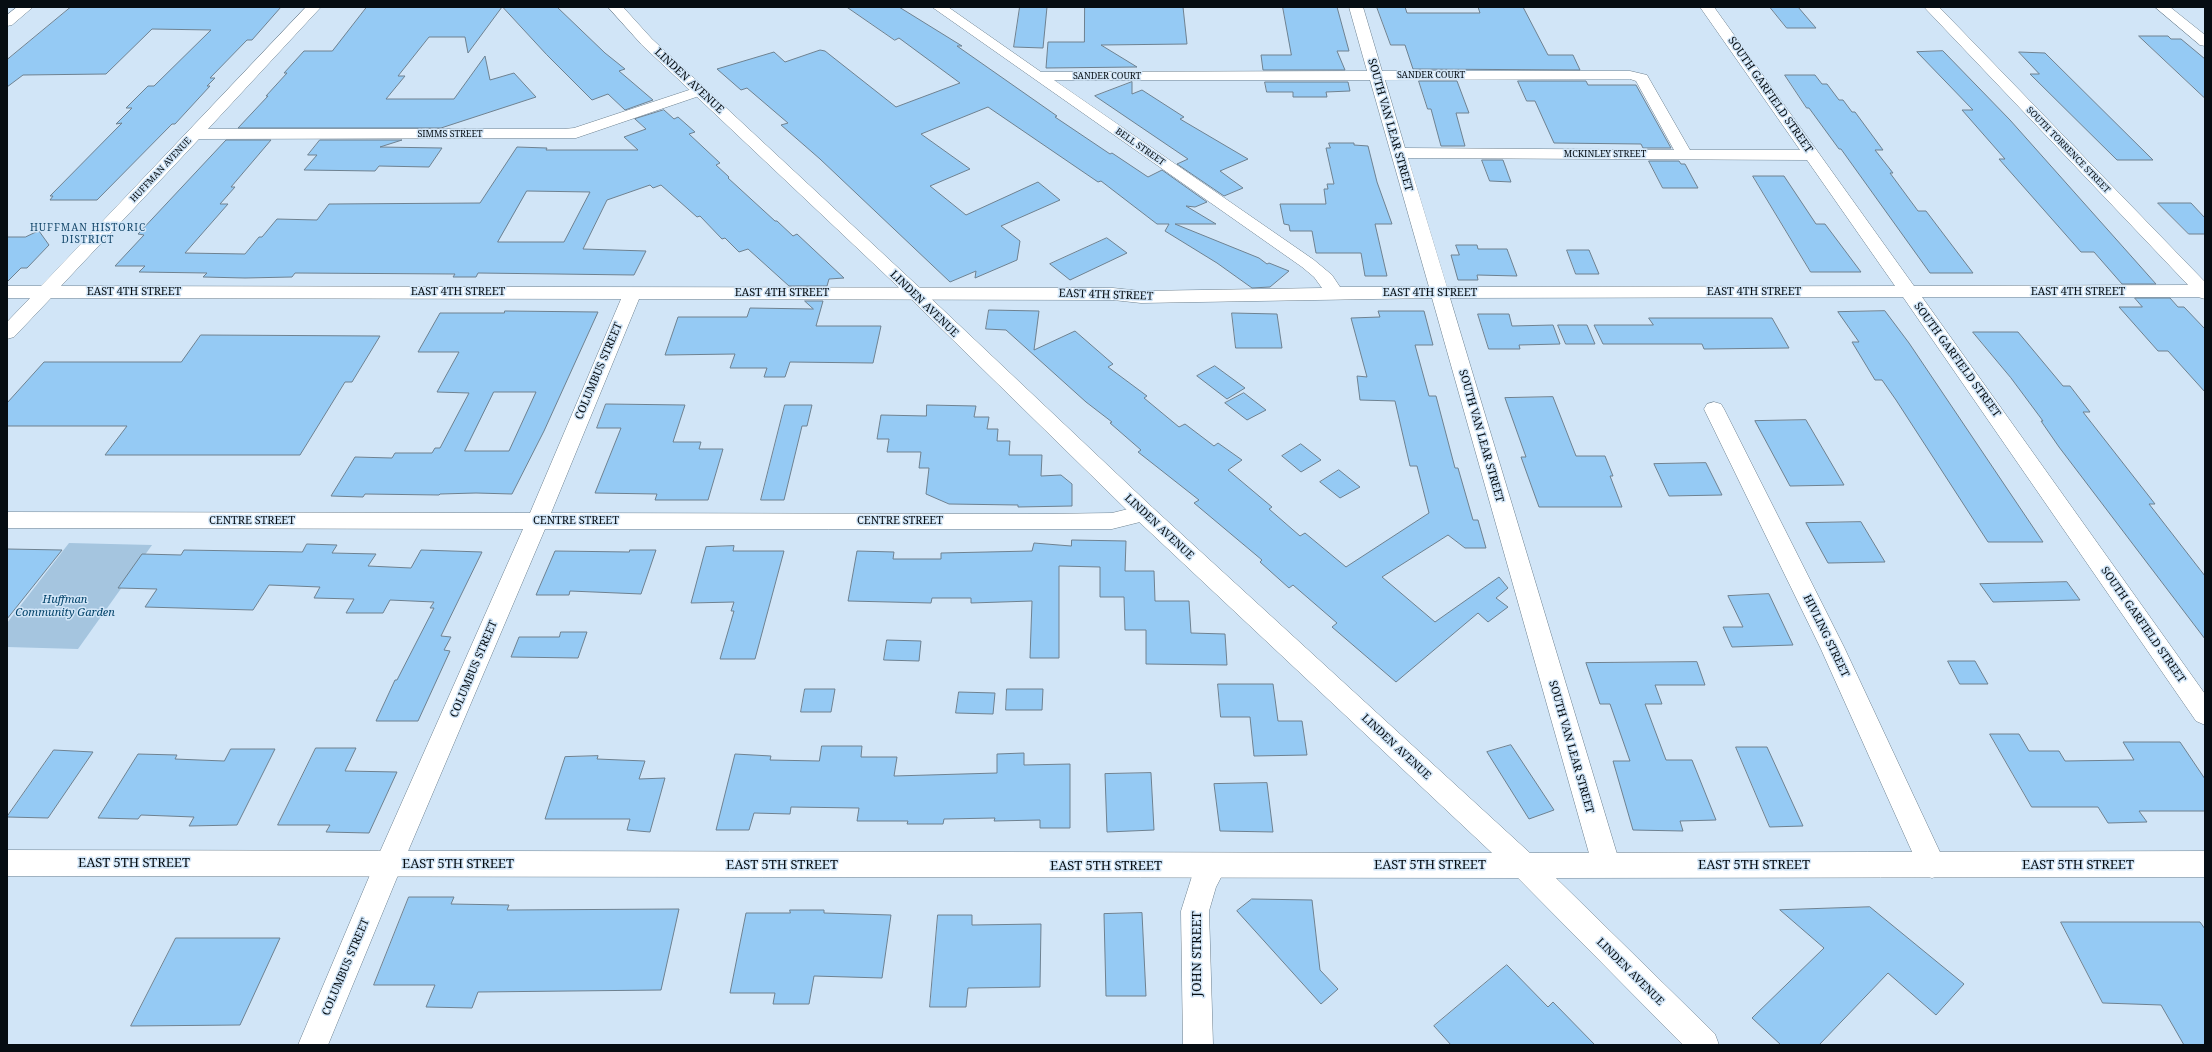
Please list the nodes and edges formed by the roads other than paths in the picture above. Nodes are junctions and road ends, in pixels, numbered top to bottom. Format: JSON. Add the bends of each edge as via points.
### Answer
{"nodes":[{"id":1,"x":26,"y":7,"type":"edge"},
{"id":2,"x":314,"y":7,"type":"edge"},
{"id":3,"x":615,"y":7,"type":"edge"},
{"id":4,"x":939,"y":7,"type":"edge"},
{"id":5,"x":1356,"y":7,"type":"edge"},
{"id":6,"x":1707,"y":7,"type":"edge"},
{"id":7,"x":1931,"y":7,"type":"edge"},
{"id":8,"x":2162,"y":7,"type":"edge"},
{"id":9,"x":7,"y":22,"type":"edge"},
{"id":10,"x":2205,"y":42,"type":"edge"},
{"id":11,"x":1376,"y":75,"type":"junction"},
{"id":12,"x":1038,"y":76,"type":"junction"},
{"id":13,"x":700,"y":91,"type":"junction"},
{"id":14,"x":194,"y":134,"type":"junction"},
{"id":15,"x":1399,"y":153,"type":"junction"},
{"id":16,"x":1684,"y":153,"type":"junction"},
{"id":17,"x":1812,"y":155,"type":"junction"},
{"id":18,"x":7,"y":292,"type":"edge"},
{"id":19,"x":45,"y":292,"type":"junction"},
{"id":20,"x":633,"y":292,"type":"junction"},
{"id":21,"x":1908,"y":292,"type":"junction"},
{"id":22,"x":2205,"y":292,"type":"edge"},
{"id":23,"x":916,"y":293,"type":"junction"},
{"id":24,"x":1333,"y":293,"type":"junction"},
{"id":25,"x":1439,"y":293,"type":"junction"},
{"id":26,"x":7,"y":333,"type":"edge"},
{"id":27,"x":1714,"y":410,"type":"dead end"},
{"id":28,"x":1144,"y":513,"type":"junction"},
{"id":29,"x":7,"y":520,"type":"edge"},
{"id":30,"x":537,"y":521,"type":"junction"},
{"id":31,"x":2205,"y":714,"type":"edge"},
{"id":32,"x":389,"y":863,"type":"junction"},
{"id":33,"x":7,"y":864,"type":"edge"},
{"id":34,"x":1524,"y":864,"type":"junction"},
{"id":35,"x":1606,"y":864,"type":"junction"},
{"id":36,"x":2205,"y":864,"type":"edge"},
{"id":37,"x":1932,"y":865,"type":"junction"},
{"id":38,"x":1213,"y":866,"type":"junction"},
{"id":39,"x":313,"y":1045,"type":"edge"},
{"id":40,"x":1198,"y":1045,"type":"edge"},
{"id":41,"x":1704,"y":1045,"type":"edge"}],
"edges":[{"from":1,"to":9,"type":"street"},
{"from":2,"to":14,"type":"street","name":"HUFFMAN AVENUE"},
{"from":3,"to":13,"type":"street","name":"LINDEN AVENUE","via":[[647,42]]},
{"from":4,"to":12,"type":"street","name":"BELL STREET"},
{"from":5,"to":11,"type":"street","name":"SOUTH VAN LEAR STREET"},
{"from":6,"to":17,"type":"street","name":"SOUTH GARFIELD STREET"},
{"from":7,"to":22,"type":"street","name":"SOUTH TORRENCE STREET"},
{"from":8,"to":10,"type":"street"},
{"from":11,"to":12,"type":"street","name":"SANDER COURT"},
{"from":11,"to":15,"type":"street","name":"SOUTH VAN LEAR STREET"},
{"from":11,"to":16,"type":"street","name":"SANDER COURT","via":[[1637,76],[1642,78]]},
{"from":12,"to":24,"type":"street","name":"BELL STREET","via":[[1323,275]]},
{"from":13,"to":14,"type":"street","name":"SIMMS STREET","via":[[576,133]]},
{"from":13,"to":23,"type":"street","name":"LINDEN AVENUE"},
{"from":14,"to":19,"type":"street","name":"HUFFMAN AVENUE"},
{"from":15,"to":16,"type":"street","name":"MCKINLEY STREET"},
{"from":15,"to":25,"type":"street","name":"SOUTH VAN LEAR STREET"},
{"from":16,"to":17,"type":"street","name":"MCKINLEY STREET"},
{"from":17,"to":21,"type":"street","name":"SOUTH GARFIELD STREET"},
{"from":18,"to":19,"type":"street","name":"EAST 4TH STREET"},
{"from":19,"to":20,"type":"street","name":"EAST 4TH STREET"},
{"from":19,"to":26,"type":"street","name":"HUFFMAN AVENUE"},
{"from":20,"to":23,"type":"street","name":"EAST 4TH STREET"},
{"from":20,"to":30,"type":"street","name":"COLUMBUS STREET"},
{"from":21,"to":22,"type":"street","name":"EAST 4TH STREET"},
{"from":21,"to":25,"type":"street","name":"EAST 4TH STREET"},
{"from":21,"to":31,"type":"street","name":"SOUTH GARFIELD STREET"},
{"from":23,"to":24,"type":"street","name":"EAST 4TH STREET","via":[[1113,294],[1141,297]]},
{"from":23,"to":28,"type":"street","name":"LINDEN AVENUE","via":[[974,352]]},
{"from":24,"to":25,"type":"street","name":"EAST 4TH STREET"},
{"from":25,"to":35,"type":"street","name":"SOUTH VAN LEAR STREET"},
{"from":27,"to":37,"type":"street","name":"HIVLING STREET","via":[[1832,647]]},
{"from":28,"to":30,"type":"street","name":"CENTRE STREET","via":[[1112,521],[1042,522]]},
{"from":28,"to":34,"type":"street","name":"LINDEN AVENUE"},
{"from":29,"to":30,"type":"street","name":"CENTRE STREET"},
{"from":30,"to":32,"type":"street","name":"COLUMBUS STREET","via":[[473,674]]},
{"from":32,"to":33,"type":"street","name":"EAST 5TH STREET"},
{"from":32,"to":38,"type":"street","name":"EAST 5TH STREET"},
{"from":32,"to":39,"type":"street","name":"COLUMBUS STREET"},
{"from":34,"to":35,"type":"street","name":"EAST 5TH STREET"},
{"from":34,"to":38,"type":"street","name":"EAST 5TH STREET"},
{"from":34,"to":41,"type":"street","name":"LINDEN AVENUE"},
{"from":35,"to":37,"type":"street","name":"EAST 5TH STREET"},
{"from":36,"to":37,"type":"street","name":"EAST 5TH STREET"},
{"from":38,"to":40,"type":"street","name":"JOHN STREET","via":[[1203,882],[1195,911]]}]}
